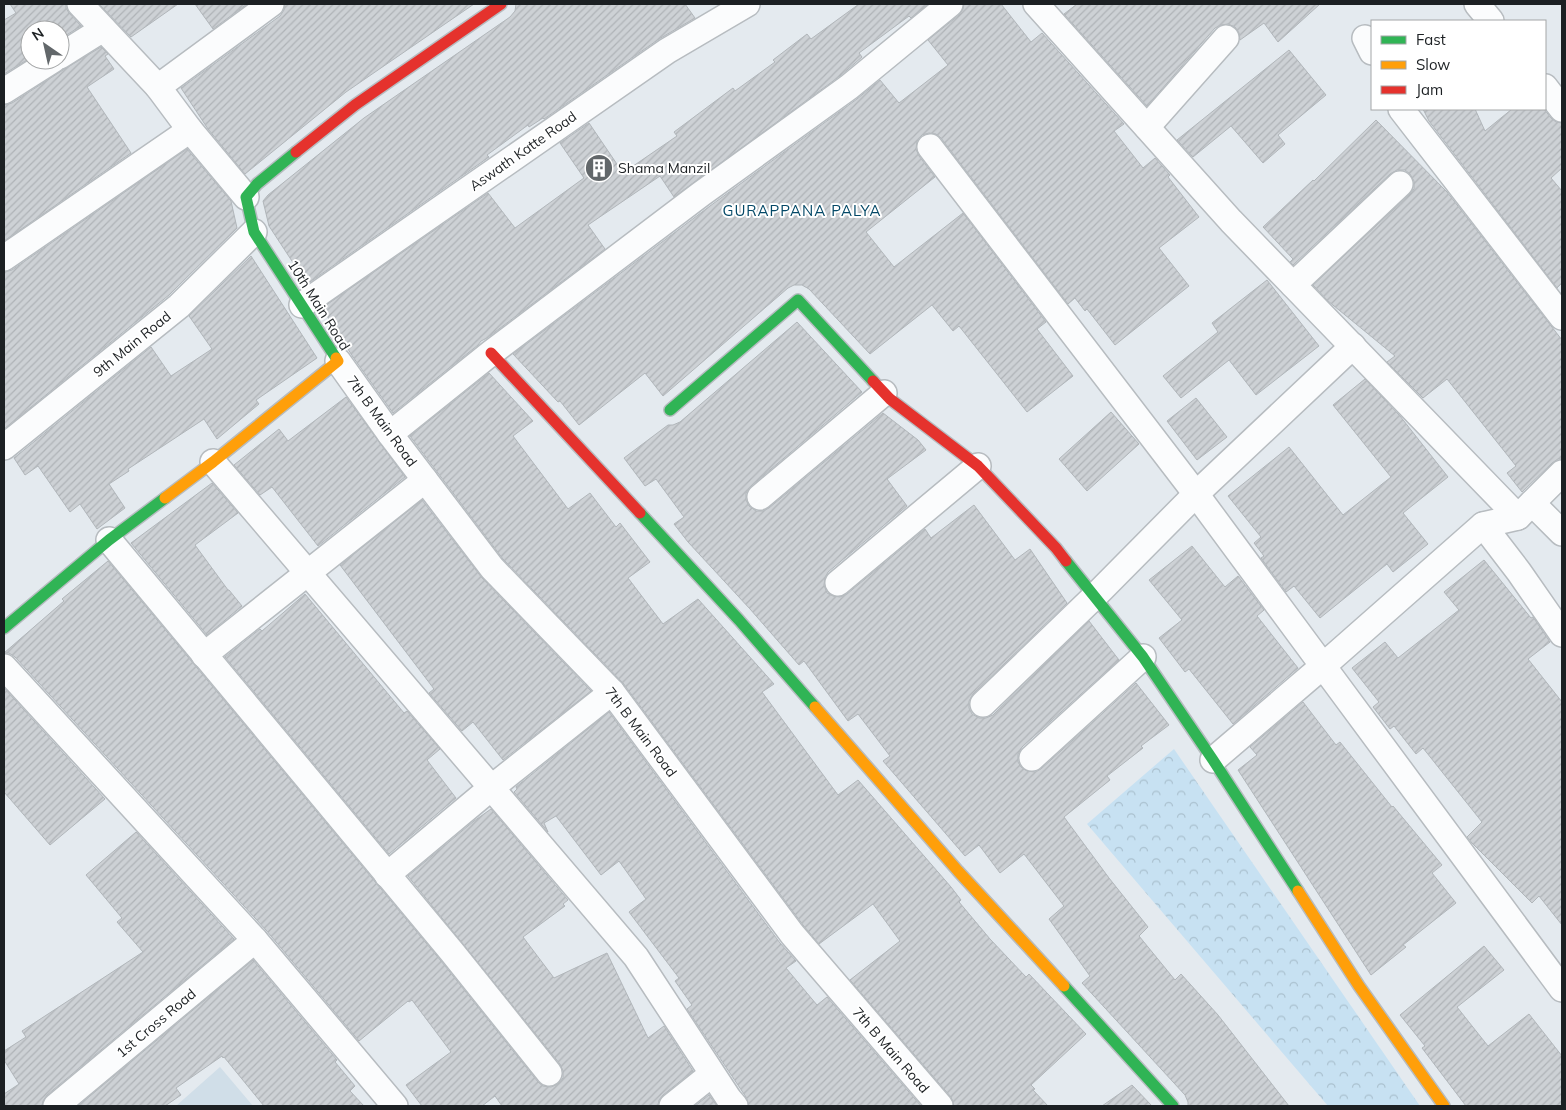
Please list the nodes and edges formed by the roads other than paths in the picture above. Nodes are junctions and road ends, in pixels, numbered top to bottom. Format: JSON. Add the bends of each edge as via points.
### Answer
{"nodes":[{"id":1,"x":80,"y":4,"type":"edge"},
{"id":2,"x":271,"y":4,"type":"edge"},
{"id":3,"x":501,"y":4,"type":"edge"},
{"id":4,"x":748,"y":4,"type":"edge"},
{"id":5,"x":950,"y":4,"type":"edge"},
{"id":6,"x":1477,"y":4,"type":"edge"},
{"id":7,"x":1047,"y":8,"type":"edge"},
{"id":8,"x":1490,"y":20,"type":"edge"},
{"id":9,"x":103,"y":29,"type":"junction"},
{"id":10,"x":1226,"y":38,"type":"dead end"},
{"id":11,"x":70,"y":50,"type":"edge"},
{"id":12,"x":37,"y":70,"type":"edge"},
{"id":13,"x":158,"y":87,"type":"junction"},
{"id":14,"x":1546,"y":88,"type":"edge"},
{"id":15,"x":4,"y":91,"type":"edge"},
{"id":16,"x":1562,"y":109,"type":"edge"},
{"id":17,"x":1402,"y":110,"type":"edge"},
{"id":18,"x":1147,"y":127,"type":"junction"},
{"id":19,"x":190,"y":130,"type":"junction"},
{"id":20,"x":930,"y":147,"type":"dead end"},
{"id":21,"x":1400,"y":184,"type":"dead end"},
{"id":22,"x":246,"y":197,"type":"junction"},
{"id":23,"x":254,"y":232,"type":"junction"},
{"id":24,"x":4,"y":258,"type":"edge"},
{"id":25,"x":1293,"y":285,"type":"junction"},
{"id":26,"x":302,"y":305,"type":"junction"},
{"id":27,"x":1562,"y":317,"type":"edge"},
{"id":28,"x":1353,"y":346,"type":"junction"},
{"id":29,"x":491,"y":353,"type":"junction"},
{"id":30,"x":338,"y":361,"type":"junction"},
{"id":31,"x":884,"y":393,"type":"junction"},
{"id":32,"x":670,"y":410,"type":"dead end"},
{"id":33,"x":390,"y":434,"type":"junction"},
{"id":34,"x":4,"y":447,"type":"edge"},
{"id":35,"x":213,"y":462,"type":"junction"},
{"id":36,"x":978,"y":466,"type":"junction"},
{"id":37,"x":1562,"y":474,"type":"edge"},
{"id":38,"x":425,"y":480,"type":"junction"},
{"id":39,"x":1196,"y":494,"type":"junction"},
{"id":40,"x":760,"y":497,"type":"dead end"},
{"id":41,"x":1525,"y":510,"type":"junction"},
{"id":42,"x":1483,"y":525,"type":"junction"},
{"id":43,"x":1562,"y":533,"type":"edge"},
{"id":44,"x":109,"y":540,"type":"junction"},
{"id":45,"x":308,"y":573,"type":"junction"},
{"id":46,"x":838,"y":583,"type":"dead end"},
{"id":47,"x":1094,"y":597,"type":"junction"},
{"id":48,"x":4,"y":628,"type":"edge"},
{"id":49,"x":1562,"y":634,"type":"edge"},
{"id":50,"x":204,"y":655,"type":"junction"},
{"id":51,"x":1143,"y":657,"type":"junction"},
{"id":52,"x":1322,"y":666,"type":"junction"},
{"id":53,"x":4,"y":667,"type":"edge"},
{"id":54,"x":612,"y":692,"type":"junction"},
{"id":55,"x":983,"y":704,"type":"dead end"},
{"id":56,"x":1032,"y":758,"type":"dead end"},
{"id":57,"x":1213,"y":760,"type":"junction"},
{"id":58,"x":492,"y":788,"type":"junction"},
{"id":59,"x":387,"y":875,"type":"junction"},
{"id":60,"x":255,"y":940,"type":"junction"},
{"id":61,"x":1562,"y":988,"type":"edge"},
{"id":62,"x":549,"y":1073,"type":"dead end"},
{"id":63,"x":712,"y":1074,"type":"junction"},
{"id":64,"x":56,"y":1106,"type":"edge"},
{"id":65,"x":395,"y":1106,"type":"edge"},
{"id":66,"x":672,"y":1106,"type":"edge"},
{"id":67,"x":735,"y":1106,"type":"edge"},
{"id":68,"x":940,"y":1106,"type":"edge"},
{"id":69,"x":1173,"y":1106,"type":"edge"},
{"id":70,"x":1444,"y":1106,"type":"edge"}],
"edges":[{"from":1,"to":9,"type":"street"},
{"from":2,"to":13,"type":"street"},
{"from":3,"to":22,"type":"street","via":[[355,105],[257,184]]},
{"from":4,"to":26,"type":"street","name":"Aswath Katte Road","via":[[667,51]]},
{"from":5,"to":29,"type":"street","via":[[849,87]]},
{"from":6,"to":8,"type":"street"},
{"from":7,"to":18,"type":"street"},
{"from":9,"to":11,"type":"street"},
{"from":9,"to":13,"type":"street"},
{"from":10,"to":18,"type":"street"},
{"from":12,"to":15,"type":"street"},
{"from":13,"to":19,"type":"street"},
{"from":14,"to":16,"type":"street"},
{"from":17,"to":27,"type":"street"},
{"from":18,"to":25,"type":"street"},
{"from":19,"to":22,"type":"street"},
{"from":19,"to":24,"type":"street"},
{"from":20,"to":39,"type":"street"},
{"from":21,"to":25,"type":"street"},
{"from":22,"to":23,"type":"street","name":"10th Main Road"},
{"from":23,"to":26,"type":"street","name":"10th Main Road"},
{"from":23,"to":34,"type":"street","name":"9th Main Road","via":[[179,306]]},
{"from":25,"to":28,"type":"street"},
{"from":26,"to":30,"type":"street","name":"10th Main Road"},
{"from":28,"to":39,"type":"street"},
{"from":28,"to":41,"type":"street"},
{"from":29,"to":33,"type":"street"},
{"from":29,"to":69,"type":"street","via":[[739,620],[958,871]]},
{"from":30,"to":33,"type":"street","name":"7th B Main Road"},
{"from":30,"to":35,"type":"street","name":"10th Main Road"},
{"from":31,"to":32,"type":"street","via":[[798,300]]},
{"from":31,"to":36,"type":"street"},
{"from":31,"to":40,"type":"street"},
{"from":33,"to":38,"type":"street","name":"7th B Main Road"},
{"from":35,"to":44,"type":"street","name":"10th Main Road"},
{"from":35,"to":45,"type":"street"},
{"from":36,"to":46,"type":"street"},
{"from":36,"to":47,"type":"street","via":[[1056,548]]},
{"from":37,"to":41,"type":"street"},
{"from":38,"to":45,"type":"street"},
{"from":38,"to":54,"type":"street","name":"7th B Main Road","via":[[492,568]]},
{"from":39,"to":47,"type":"street"},
{"from":39,"to":52,"type":"street"},
{"from":41,"to":42,"type":"street"},
{"from":41,"to":43,"type":"street"},
{"from":42,"to":49,"type":"street"},
{"from":42,"to":52,"type":"street"},
{"from":44,"to":48,"type":"street","name":"10th Main Road"},
{"from":44,"to":50,"type":"street"},
{"from":45,"to":50,"type":"street"},
{"from":45,"to":58,"type":"street"},
{"from":47,"to":51,"type":"street"},
{"from":47,"to":55,"type":"street"},
{"from":50,"to":59,"type":"street"},
{"from":51,"to":56,"type":"street"},
{"from":51,"to":57,"type":"street"},
{"from":52,"to":57,"type":"street"},
{"from":52,"to":61,"type":"street"},
{"from":53,"to":60,"type":"street"},
{"from":54,"to":58,"type":"street"},
{"from":54,"to":68,"type":"street","name":"7th B Main Road","via":[[792,934]]},
{"from":57,"to":70,"type":"street","via":[[1359,986]]},
{"from":58,"to":59,"type":"street"},
{"from":58,"to":63,"type":"street","via":[[636,957]]},
{"from":59,"to":62,"type":"street"},
{"from":60,"to":64,"type":"street","name":"1st Cross Road"},
{"from":60,"to":65,"type":"street"},
{"from":63,"to":66,"type":"street"},
{"from":63,"to":67,"type":"street"}]}
